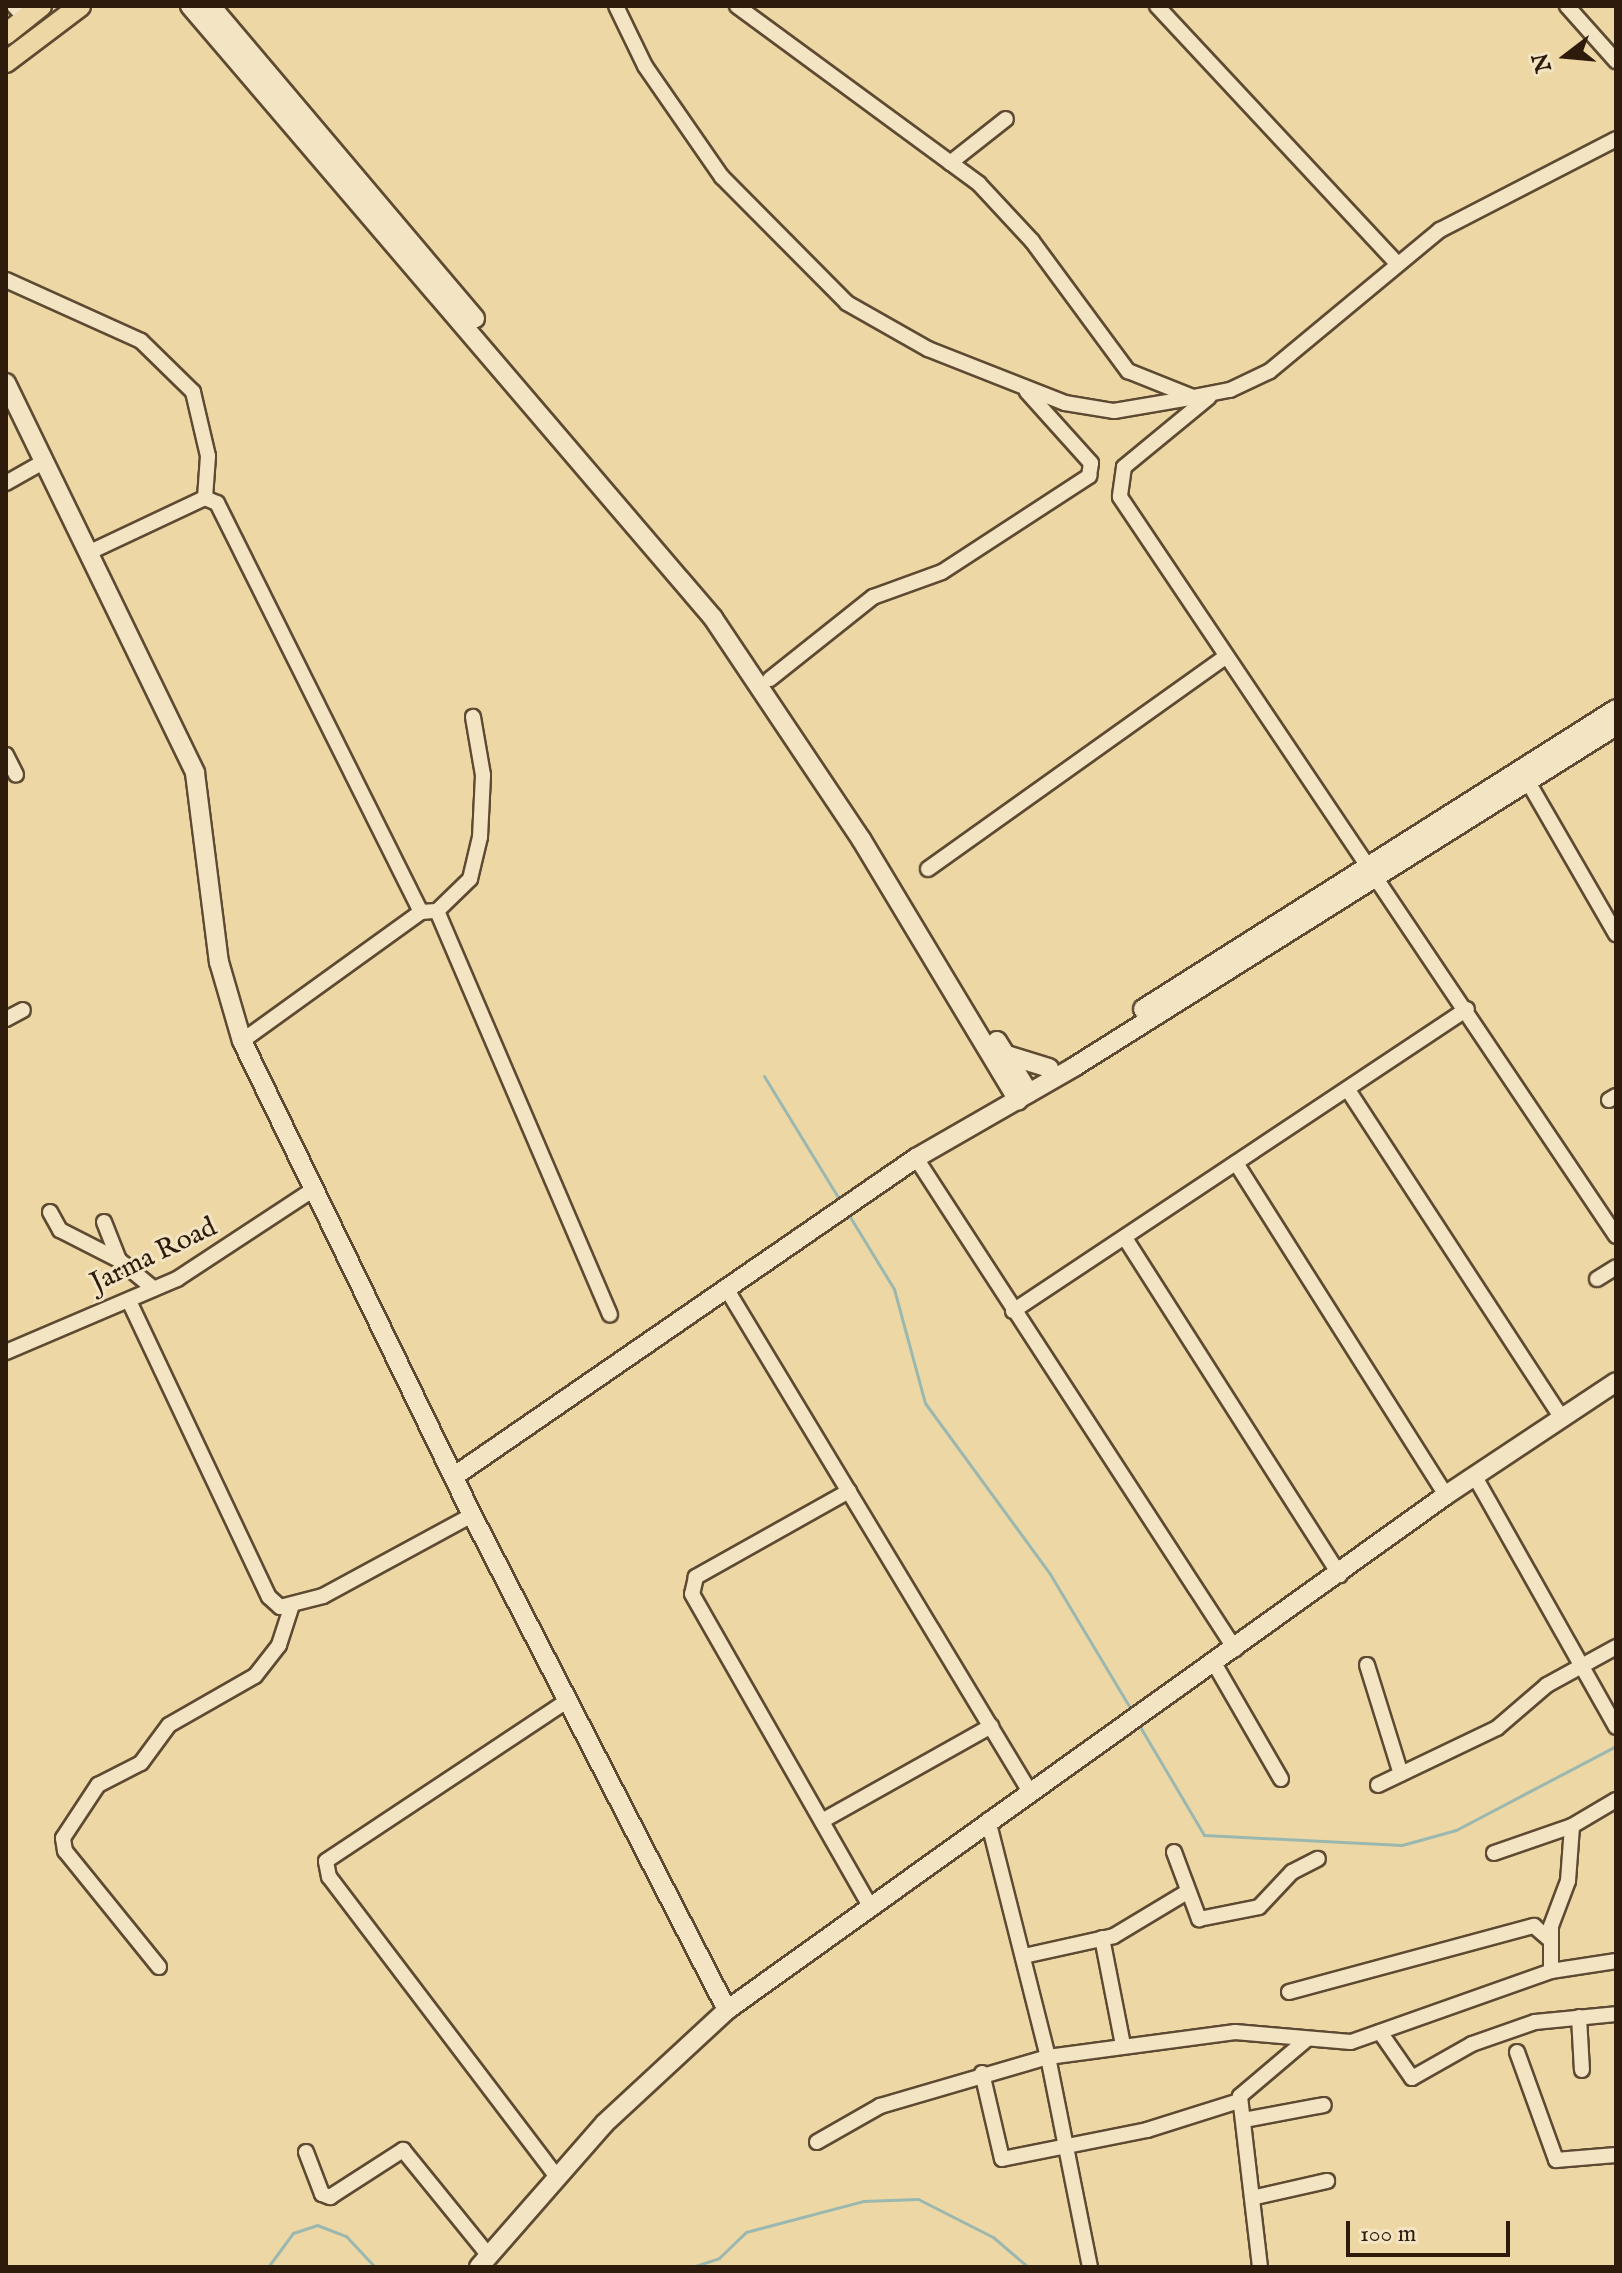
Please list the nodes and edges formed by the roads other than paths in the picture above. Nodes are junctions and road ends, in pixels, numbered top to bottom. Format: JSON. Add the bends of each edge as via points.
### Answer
{"nodes":[{"id":1,"x":80,"y":6,"type":"edge"},
{"id":2,"x":190,"y":6,"type":"edge"},
{"id":3,"x":211,"y":6,"type":"edge"},
{"id":4,"x":616,"y":6,"type":"edge"},
{"id":5,"x":737,"y":6,"type":"edge"},
{"id":6,"x":1157,"y":6,"type":"edge"},
{"id":7,"x":1567,"y":6,"type":"edge"},
{"id":8,"x":27,"y":10,"type":"edge"},
{"id":9,"x":6,"y":34,"type":"edge"},
{"id":10,"x":1616,"y":61,"type":"edge"},
{"id":11,"x":6,"y":62,"type":"edge"},
{"id":12,"x":1006,"y":119,"type":"dead end"},
{"id":13,"x":1616,"y":139,"type":"edge"},
{"id":14,"x":950,"y":163,"type":"junction"},
{"id":15,"x":1395,"y":261,"type":"junction"},
{"id":16,"x":6,"y":280,"type":"edge"},
{"id":17,"x":6,"y":383,"type":"edge"},
{"id":18,"x":1024,"y":389,"type":"junction"},
{"id":19,"x":1193,"y":397,"type":"junction"},
{"id":20,"x":1209,"y":397,"type":"junction"},
{"id":21,"x":45,"y":461,"type":"junction"},
{"id":22,"x":6,"y":483,"type":"edge"},
{"id":23,"x":205,"y":498,"type":"junction"},
{"id":24,"x":90,"y":552,"type":"junction"},
{"id":25,"x":1225,"y":657,"type":"junction"},
{"id":26,"x":770,"y":679,"type":"junction"},
{"id":27,"x":1616,"y":709,"type":"edge"},
{"id":28,"x":473,"y":717,"type":"dead end"},
{"id":29,"x":1616,"y":726,"type":"edge"},
{"id":30,"x":6,"y":755,"type":"edge"},
{"id":31,"x":16,"y":775,"type":"dead end"},
{"id":32,"x":1527,"y":780,"type":"junction"},
{"id":33,"x":928,"y":869,"type":"dead end"},
{"id":34,"x":1374,"y":871,"type":"junction"},
{"id":35,"x":437,"y":911,"type":"junction"},
{"id":36,"x":421,"y":912,"type":"junction"},
{"id":37,"x":1616,"y":934,"type":"edge"},
{"id":38,"x":1467,"y":1009,"type":"junction"},
{"id":39,"x":23,"y":1010,"type":"dead end"},
{"id":40,"x":6,"y":1019,"type":"edge"},
{"id":41,"x":242,"y":1041,"type":"junction"},
{"id":42,"x":999,"y":1056,"type":"junction"},
{"id":43,"x":1049,"y":1068,"type":"junction"},
{"id":44,"x":1348,"y":1090,"type":"junction"},
{"id":45,"x":1021,"y":1092,"type":"junction"},
{"id":46,"x":992,"y":1109,"type":"junction"},
{"id":47,"x":916,"y":1158,"type":"junction"},
{"id":48,"x":1236,"y":1163,"type":"junction"},
{"id":49,"x":314,"y":1189,"type":"junction"},
{"id":50,"x":50,"y":1212,"type":"dead end"},
{"id":51,"x":104,"y":1222,"type":"dead end"},
{"id":52,"x":1616,"y":1236,"type":"edge"},
{"id":53,"x":1125,"y":1238,"type":"junction"},
{"id":54,"x":119,"y":1260,"type":"junction"},
{"id":55,"x":1616,"y":1267,"type":"edge"},
{"id":56,"x":1597,"y":1279,"type":"dead end"},
{"id":57,"x":726,"y":1288,"type":"junction"},
{"id":58,"x":154,"y":1289,"type":"junction"},
{"id":59,"x":129,"y":1301,"type":"junction"},
{"id":60,"x":1013,"y":1311,"type":"junction"},
{"id":61,"x":610,"y":1315,"type":"dead end"},
{"id":62,"x":6,"y":1352,"type":"edge"},
{"id":63,"x":1616,"y":1382,"type":"edge"},
{"id":64,"x":1561,"y":1417,"type":"junction"},
{"id":65,"x":456,"y":1475,"type":"junction"},
{"id":66,"x":1474,"y":1475,"type":"junction"},
{"id":67,"x":849,"y":1491,"type":"junction"},
{"id":68,"x":1446,"y":1495,"type":"junction"},
{"id":69,"x":472,"y":1515,"type":"junction"},
{"id":70,"x":1340,"y":1575,"type":"junction"},
{"id":71,"x":291,"y":1608,"type":"junction"},
{"id":72,"x":1616,"y":1647,"type":"edge"},
{"id":73,"x":1235,"y":1649,"type":"junction"},
{"id":74,"x":1582,"y":1662,"type":"junction"},
{"id":75,"x":1214,"y":1663,"type":"junction"},
{"id":76,"x":1367,"y":1665,"type":"dead end"},
{"id":77,"x":568,"y":1700,"type":"junction"},
{"id":78,"x":991,"y":1726,"type":"junction"},
{"id":79,"x":1616,"y":1727,"type":"edge"},
{"id":80,"x":1401,"y":1774,"type":"junction"},
{"id":81,"x":1281,"y":1779,"type":"dead end"},
{"id":82,"x":1378,"y":1785,"type":"dead end"},
{"id":83,"x":1030,"y":1792,"type":"junction"},
{"id":84,"x":1616,"y":1800,"type":"edge"},
{"id":85,"x":988,"y":1820,"type":"junction"},
{"id":86,"x":822,"y":1821,"type":"junction"},
{"id":87,"x":1572,"y":1826,"type":"junction"},
{"id":88,"x":1174,"y":1852,"type":"dead end"},
{"id":89,"x":1494,"y":1853,"type":"dead end"},
{"id":90,"x":1318,"y":1859,"type":"dead end"},
{"id":91,"x":1187,"y":1892,"type":"junction"},
{"id":92,"x":870,"y":1906,"type":"junction"},
{"id":93,"x":1102,"y":1938,"type":"junction"},
{"id":94,"x":1550,"y":1940,"type":"junction"},
{"id":95,"x":1024,"y":1956,"type":"junction"},
{"id":96,"x":1616,"y":1961,"type":"edge"},
{"id":97,"x":159,"y":1967,"type":"dead end"},
{"id":98,"x":1551,"y":1971,"type":"junction"},
{"id":99,"x":1289,"y":1992,"type":"dead end"},
{"id":100,"x":727,"y":2010,"type":"junction"},
{"id":101,"x":1616,"y":2014,"type":"edge"},
{"id":102,"x":1579,"y":2017,"type":"junction"},
{"id":103,"x":1380,"y":2032,"type":"junction"},
{"id":104,"x":1306,"y":2040,"type":"junction"},
{"id":105,"x":1123,"y":2045,"type":"junction"},
{"id":106,"x":1517,"y":2052,"type":"dead end"},
{"id":107,"x":1048,"y":2057,"type":"junction"},
{"id":108,"x":1582,"y":2070,"type":"dead end"},
{"id":109,"x":982,"y":2073,"type":"junction"},
{"id":110,"x":1239,"y":2101,"type":"junction"},
{"id":111,"x":1324,"y":2105,"type":"dead end"},
{"id":112,"x":1244,"y":2120,"type":"junction"},
{"id":113,"x":817,"y":2142,"type":"dead end"},
{"id":114,"x":1066,"y":2148,"type":"junction"},
{"id":115,"x":306,"y":2152,"type":"dead end"},
{"id":116,"x":1616,"y":2155,"type":"edge"},
{"id":117,"x":557,"y":2177,"type":"junction"},
{"id":118,"x":1327,"y":2181,"type":"dead end"},
{"id":119,"x":1256,"y":2197,"type":"junction"},
{"id":120,"x":484,"y":2262,"type":"edge"},
{"id":121,"x":1090,"y":2267,"type":"edge"},
{"id":122,"x":1260,"y":2267,"type":"edge"}],
"edges":[{"from":1,"to":11,"type":"main road"},
{"from":2,"to":42,"type":"street","via":[[713,618]]},
{"from":3,"to":26,"type":"street","via":[[714,600]]},
{"from":4,"to":18,"type":"street","via":[[685,126],[799,262],[847,303],[928,349]]},
{"from":5,"to":14,"type":"street"},
{"from":6,"to":15,"type":"street"},
{"from":7,"to":10,"type":"street"},
{"from":8,"to":9,"type":"main road"},
{"from":12,"to":14,"type":"street"},
{"from":13,"to":15,"type":"street","via":[[1484,205]]},
{"from":14,"to":19,"type":"street","via":[[1005,209],[1128,371]]},
{"from":15,"to":20,"type":"street","via":[[1292,355]]},
{"from":16,"to":23,"type":"street","via":[[141,341],[193,392],[208,460]]},
{"from":17,"to":21,"type":"street"},
{"from":18,"to":19,"type":"street","via":[[1114,411]]},
{"from":18,"to":26,"type":"street","via":[[1091,463],[1089,476],[956,565],[873,597]]},
{"from":19,"to":20,"type":"street"},
{"from":20,"to":25,"type":"street","via":[[1124,467],[1118,489]]},
{"from":21,"to":22,"type":"street"},
{"from":21,"to":24,"type":"street"},
{"from":23,"to":24,"type":"street"},
{"from":23,"to":36,"type":"street","via":[[217,503]]},
{"from":24,"to":41,"type":"street","via":[[198,783],[219,962]]},
{"from":25,"to":33,"type":"street"},
{"from":25,"to":34,"type":"street"},
{"from":26,"to":42,"type":"street"},
{"from":27,"to":34,"type":"street"},
{"from":28,"to":35,"type":"street","via":[[483,775],[480,837],[470,879]]},
{"from":29,"to":32,"type":"street"},
{"from":30,"to":31,"type":"street"},
{"from":32,"to":34,"type":"street"},
{"from":32,"to":37,"type":"street"},
{"from":34,"to":38,"type":"street"},
{"from":34,"to":43,"type":"street"},
{"from":34,"to":45,"type":"street"},
{"from":35,"to":36,"type":"street"},
{"from":35,"to":61,"type":"street"},
{"from":36,"to":41,"type":"street"},
{"from":38,"to":44,"type":"street"},
{"from":38,"to":52,"type":"street"},
{"from":39,"to":40,"type":"street"},
{"from":41,"to":49,"type":"street"},
{"from":42,"to":43,"type":"street"},
{"from":42,"to":45,"type":"street"},
{"from":42,"to":46,"type":"street","via":[[1001,1088]]},
{"from":43,"to":45,"type":"street"},
{"from":44,"to":48,"type":"street"},
{"from":44,"to":64,"type":"street"},
{"from":45,"to":46,"type":"street"},
{"from":46,"to":47,"type":"street"},
{"from":47,"to":57,"type":"street"},
{"from":47,"to":60,"type":"street"},
{"from":48,"to":53,"type":"street"},
{"from":48,"to":68,"type":"street"},
{"from":49,"to":58,"type":"street","name":"Jarma Road","via":[[270,1224]]},
{"from":49,"to":65,"type":"street"},
{"from":50,"to":54,"type":"street","via":[[60,1230]]},
{"from":51,"to":54,"type":"street"},
{"from":53,"to":60,"type":"street"},
{"from":53,"to":70,"type":"street"},
{"from":54,"to":58,"type":"street"},
{"from":55,"to":56,"type":"street"},
{"from":57,"to":65,"type":"street"},
{"from":57,"to":67,"type":"street"},
{"from":58,"to":59,"type":"street","name":"Jarma Road"},
{"from":59,"to":62,"type":"street","name":"Jarma Road"},
{"from":59,"to":71,"type":"street","via":[[269,1597]]},
{"from":60,"to":73,"type":"street"},
{"from":63,"to":64,"type":"street"},
{"from":64,"to":66,"type":"street"},
{"from":65,"to":69,"type":"street"},
{"from":66,"to":68,"type":"street"},
{"from":66,"to":74,"type":"street"},
{"from":67,"to":78,"type":"street"},
{"from":67,"to":86,"type":"street","via":[[692,1586],[695,1604]]},
{"from":68,"to":70,"type":"street"},
{"from":69,"to":71,"type":"street"},
{"from":69,"to":77,"type":"street"},
{"from":70,"to":73,"type":"street"},
{"from":71,"to":97,"type":"street","via":[[279,1645],[255,1676],[169,1725],[141,1763],[98,1785],[63,1838],[65,1851]]},
{"from":72,"to":74,"type":"street"},
{"from":73,"to":75,"type":"street"},
{"from":74,"to":79,"type":"street"},
{"from":74,"to":80,"type":"street","via":[[1497,1728]]},
{"from":75,"to":81,"type":"street"},
{"from":75,"to":83,"type":"street"},
{"from":76,"to":80,"type":"street"},
{"from":77,"to":100,"type":"street"},
{"from":77,"to":117,"type":"street","via":[[326,1861],[329,1877]]},
{"from":78,"to":83,"type":"street"},
{"from":78,"to":86,"type":"street"},
{"from":80,"to":82,"type":"street"},
{"from":83,"to":85,"type":"street"},
{"from":84,"to":87,"type":"street"},
{"from":85,"to":92,"type":"street"},
{"from":85,"to":95,"type":"street"},
{"from":86,"to":92,"type":"street"},
{"from":87,"to":89,"type":"street"},
{"from":87,"to":94,"type":"street","via":[[1568,1881]]},
{"from":88,"to":91,"type":"street"},
{"from":90,"to":91,"type":"street","via":[[1292,1872],[1259,1907],[1199,1919]]},
{"from":91,"to":93,"type":"street"},
{"from":92,"to":100,"type":"street"},
{"from":93,"to":95,"type":"street"},
{"from":93,"to":105,"type":"street"},
{"from":94,"to":98,"type":"street"},
{"from":94,"to":99,"type":"street","via":[[1534,1926]]},
{"from":95,"to":107,"type":"street"},
{"from":96,"to":98,"type":"street"},
{"from":98,"to":103,"type":"street"},
{"from":100,"to":117,"type":"street"},
{"from":101,"to":102,"type":"street"},
{"from":102,"to":103,"type":"street","via":[[1545,2019],[1472,2044],[1412,2078]]},
{"from":102,"to":108,"type":"street"},
{"from":103,"to":104,"type":"street","via":[[1335,2044]]},
{"from":104,"to":105,"type":"street","via":[[1254,2031]]},
{"from":104,"to":110,"type":"street","via":[[1246,2087]]},
{"from":105,"to":107,"type":"street"},
{"from":106,"to":116,"type":"street","via":[[1556,2160]]},
{"from":107,"to":109,"type":"street"},
{"from":107,"to":114,"type":"street"},
{"from":109,"to":113,"type":"street","via":[[880,2106]]},
{"from":109,"to":114,"type":"street","via":[[1000,2157]]},
{"from":110,"to":112,"type":"street"},
{"from":110,"to":114,"type":"street"},
{"from":111,"to":112,"type":"street"},
{"from":112,"to":119,"type":"street"},
{"from":114,"to":121,"type":"street"},
{"from":115,"to":120,"type":"street","via":[[322,2194],[330,2197],[403,2150]]},
{"from":117,"to":120,"type":"street"},
{"from":118,"to":119,"type":"street"},
{"from":119,"to":122,"type":"street"}]}
